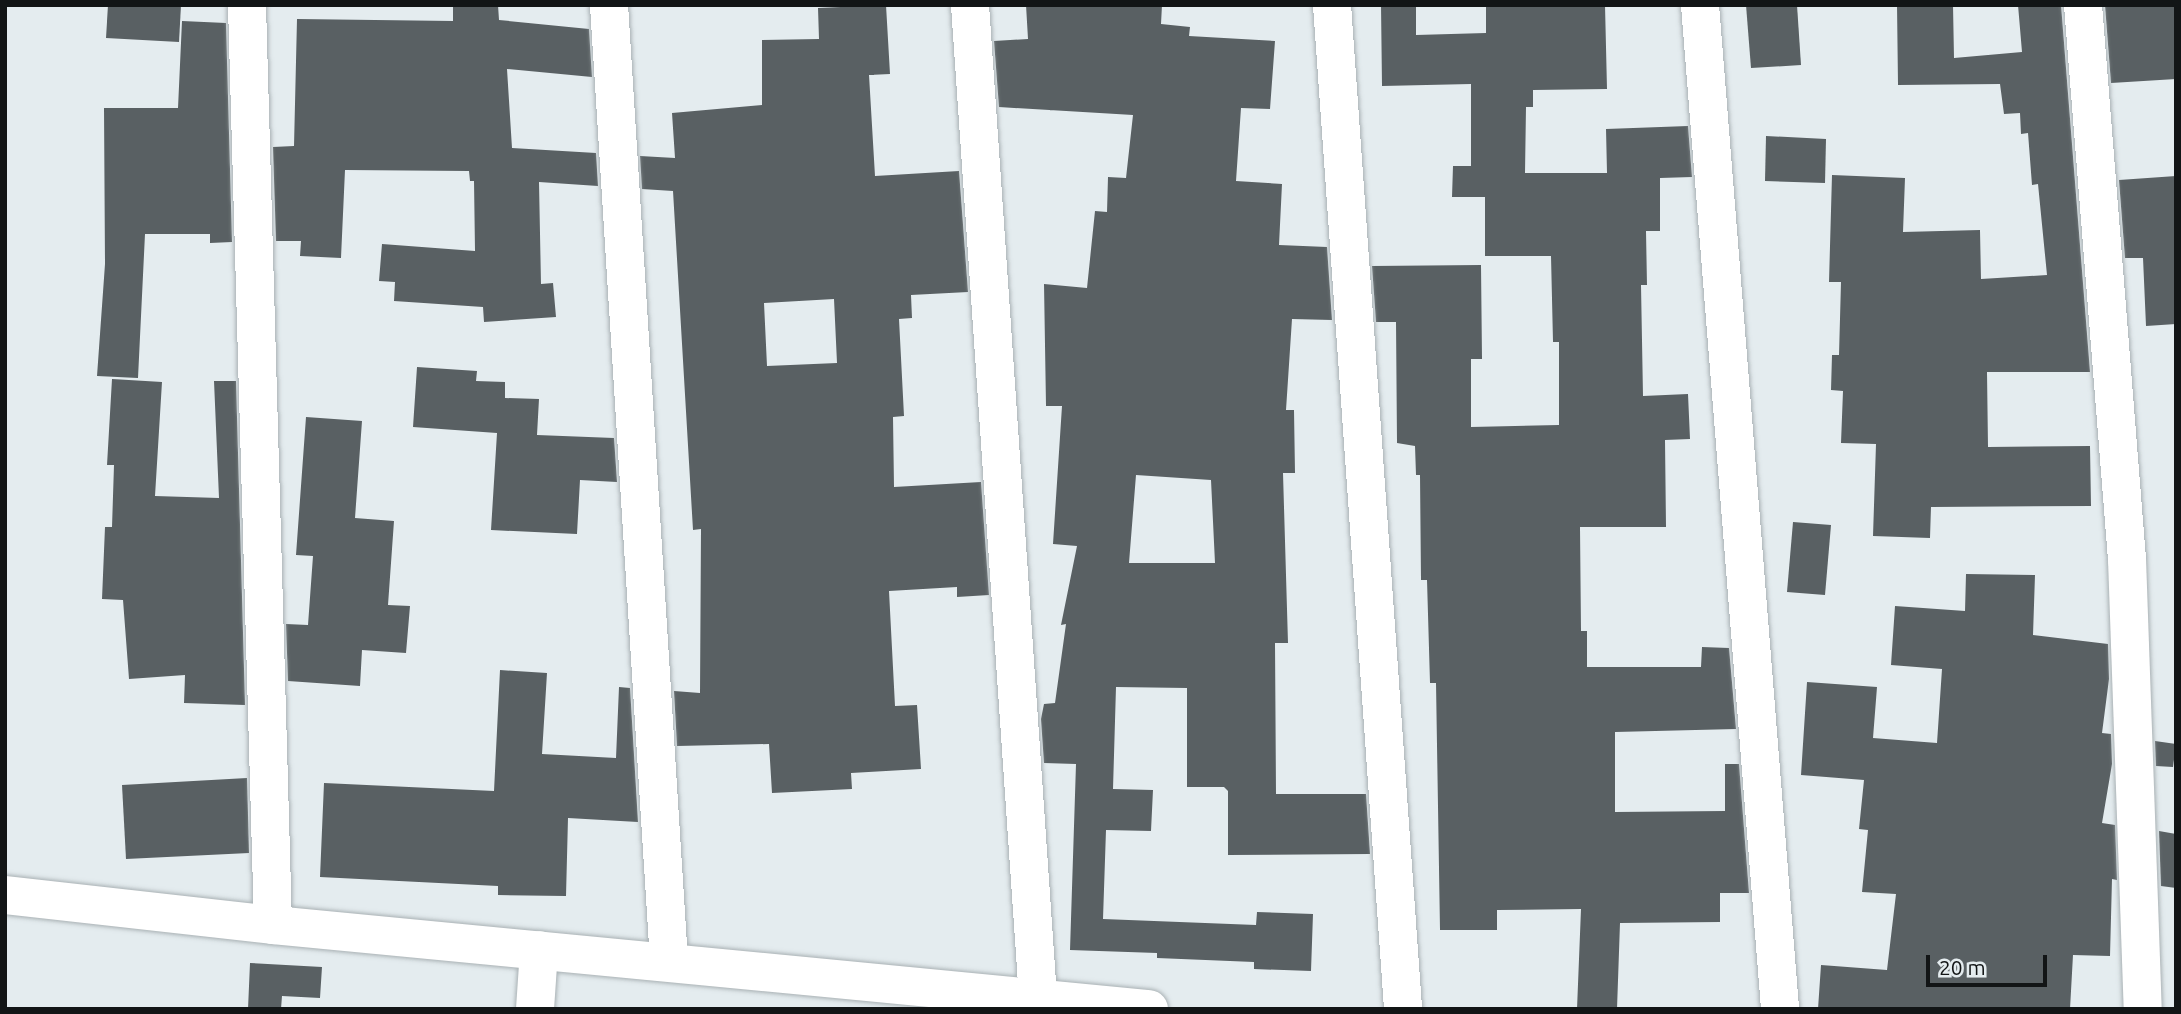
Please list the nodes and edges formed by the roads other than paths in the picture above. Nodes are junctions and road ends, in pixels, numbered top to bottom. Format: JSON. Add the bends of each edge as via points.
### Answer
{"nodes":[{"id":1,"x":247,"y":5,"type":"edge"},
{"id":2,"x":609,"y":5,"type":"edge"},
{"id":3,"x":970,"y":5,"type":"edge"},
{"id":4,"x":1332,"y":5,"type":"edge"},
{"id":5,"x":1700,"y":5,"type":"edge"},
{"id":6,"x":2082,"y":5,"type":"edge"},
{"id":7,"x":5,"y":895,"type":"edge"},
{"id":8,"x":273,"y":925,"type":"junction"},
{"id":9,"x":539,"y":950,"type":"junction"},
{"id":10,"x":669,"y":962,"type":"junction"},
{"id":11,"x":1038,"y":997,"type":"junction"},
{"id":12,"x":927,"y":999,"type":"edge"},
{"id":13,"x":535,"y":1009,"type":"edge"},
{"id":14,"x":1149,"y":1009,"type":"edge"},
{"id":15,"x":1404,"y":1009,"type":"edge"},
{"id":16,"x":1780,"y":1009,"type":"edge"},
{"id":17,"x":2143,"y":1009,"type":"edge"}],
"edges":[{"from":1,"to":8,"type":"street"},
{"from":2,"to":10,"type":"street"},
{"from":3,"to":11,"type":"street"},
{"from":4,"to":15,"type":"street"},
{"from":5,"to":16,"type":"street"},
{"from":6,"to":17,"type":"street","via":[[2127,559]]},
{"from":7,"to":8,"type":"street"},
{"from":8,"to":9,"type":"street"},
{"from":9,"to":10,"type":"street"},
{"from":9,"to":13,"type":"street"},
{"from":10,"to":12,"type":"street"},
{"from":11,"to":12,"type":"street"},
{"from":11,"to":14,"type":"street"}]}
